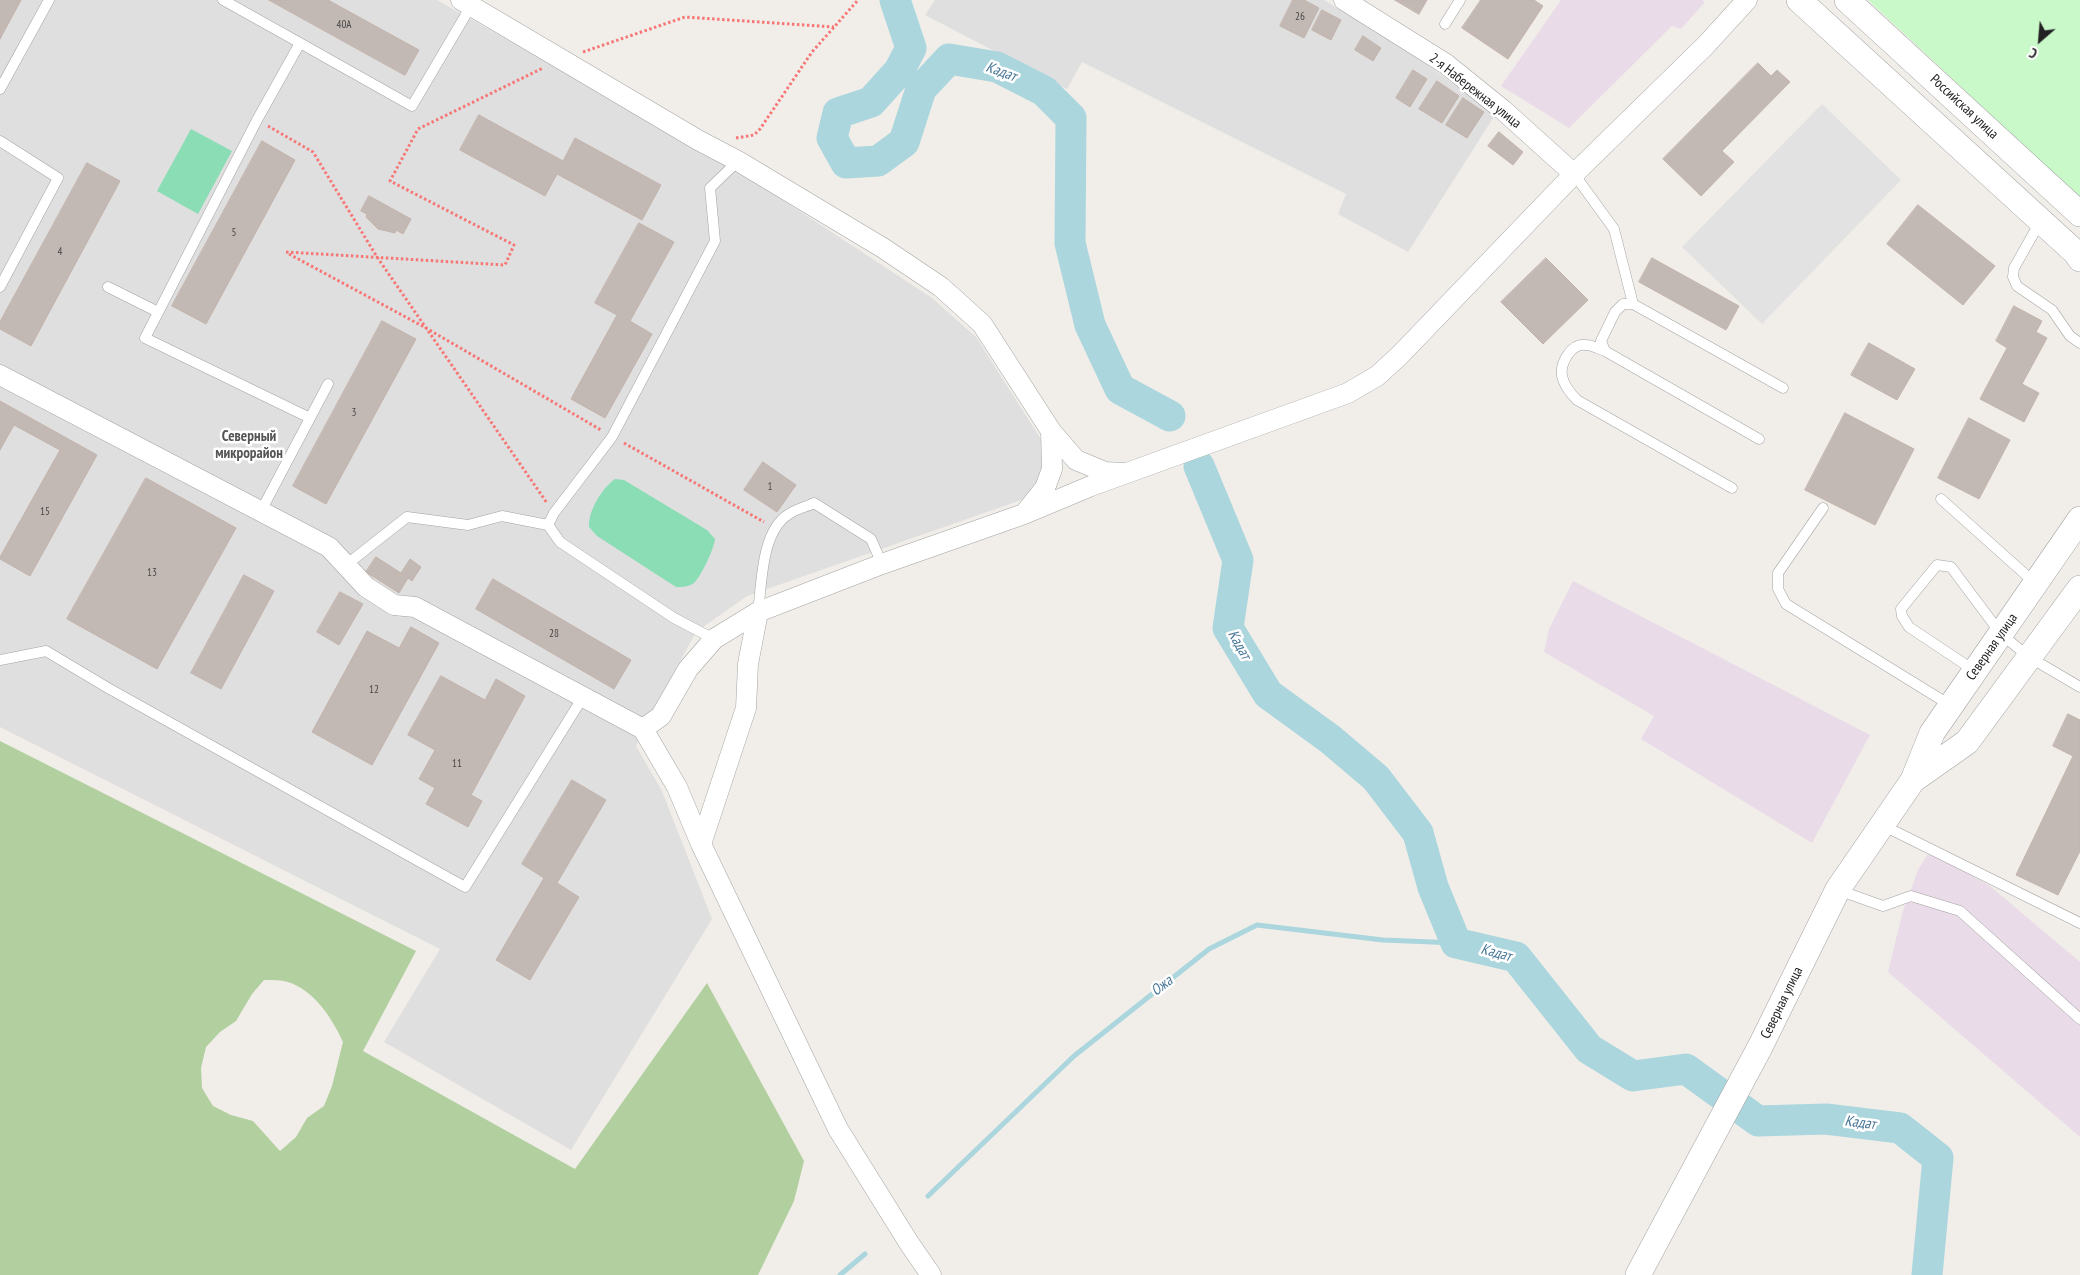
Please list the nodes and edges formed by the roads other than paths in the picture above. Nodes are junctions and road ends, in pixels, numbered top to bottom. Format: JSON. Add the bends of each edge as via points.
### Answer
{"nodes":[{"id":1,"x":49,"y":0,"type":"edge"},
{"id":2,"x":223,"y":0,"type":"edge"},
{"id":3,"x":1344,"y":0,"type":"edge"},
{"id":4,"x":1460,"y":0,"type":"edge"},
{"id":5,"x":1747,"y":0,"type":"edge"},
{"id":6,"x":1799,"y":0,"type":"edge"},
{"id":7,"x":1847,"y":0,"type":"edge"},
{"id":8,"x":466,"y":3,"type":"edge"},
{"id":9,"x":1445,"y":24,"type":"dead end"},
{"id":10,"x":300,"y":44,"type":"junction"},
{"id":11,"x":0,"y":89,"type":"edge"},
{"id":12,"x":0,"y":141,"type":"edge"},
{"id":13,"x":738,"y":161,"type":"junction"},
{"id":14,"x":1574,"y":174,"type":"junction"},
{"id":15,"x":2080,"y":214,"type":"edge"},
{"id":16,"x":2041,"y":221,"type":"junction"},
{"id":17,"x":2080,"y":259,"type":"edge"},
{"id":18,"x":0,"y":287,"type":"edge"},
{"id":19,"x":108,"y":287,"type":"dead end"},
{"id":20,"x":1633,"y":304,"type":"junction"},
{"id":21,"x":158,"y":312,"type":"junction"},
{"id":22,"x":2080,"y":342,"type":"edge"},
{"id":23,"x":1605,"y":351,"type":"junction"},
{"id":24,"x":0,"y":374,"type":"edge"},
{"id":25,"x":328,"y":384,"type":"dead end"},
{"id":26,"x":1783,"y":388,"type":"dead end"},
{"id":27,"x":310,"y":418,"type":"junction"},
{"id":28,"x":1051,"y":431,"type":"junction"},
{"id":29,"x":1759,"y":439,"type":"dead end"},
{"id":30,"x":1127,"y":473,"type":"junction"},
{"id":31,"x":1732,"y":488,"type":"dead end"},
{"id":32,"x":1941,"y":499,"type":"dead end"},
{"id":33,"x":1823,"y":508,"type":"dead end"},
{"id":34,"x":261,"y":511,"type":"junction"},
{"id":35,"x":1024,"y":514,"type":"junction"},
{"id":36,"x":2080,"y":520,"type":"edge"},
{"id":37,"x":548,"y":525,"type":"junction"},
{"id":38,"x":882,"y":564,"type":"junction"},
{"id":39,"x":346,"y":565,"type":"junction"},
{"id":40,"x":2036,"y":584,"type":"junction"},
{"id":41,"x":2080,"y":588,"type":"edge"},
{"id":42,"x":758,"y":612,"type":"junction"},
{"id":43,"x":2001,"y":634,"type":"junction"},
{"id":44,"x":714,"y":639,"type":"junction"},
{"id":45,"x":2029,"y":657,"type":"junction"},
{"id":46,"x":0,"y":660,"type":"edge"},
{"id":47,"x":1975,"y":672,"type":"junction"},
{"id":48,"x":2080,"y":687,"type":"edge"},
{"id":49,"x":583,"y":697,"type":"junction"},
{"id":50,"x":1951,"y":705,"type":"junction"},
{"id":51,"x":643,"y":729,"type":"junction"},
{"id":52,"x":1913,"y":780,"type":"junction"},
{"id":53,"x":1882,"y":825,"type":"junction"},
{"id":54,"x":701,"y":844,"type":"junction"},
{"id":55,"x":1838,"y":890,"type":"junction"},
{"id":56,"x":2080,"y":923,"type":"edge"},
{"id":57,"x":2080,"y":1018,"type":"edge"},
{"id":58,"x":931,"y":1275,"type":"edge"},
{"id":59,"x":1638,"y":1275,"type":"edge"}],
"edges":[{"from":1,"to":11,"type":"lane"},
{"from":2,"to":10,"type":"lane"},
{"from":3,"to":14,"type":"street","name":"2-я Набережная улица","via":[[1446,64]]},
{"from":4,"to":9,"type":"lane"},
{"from":5,"to":14,"type":"street","via":[[1705,46]]},
{"from":6,"to":16,"type":"street"},
{"from":7,"to":15,"type":"street","name":"Российская улица"},
{"from":8,"to":10,"type":"lane","via":[[412,106]]},
{"from":8,"to":13,"type":"street"},
{"from":10,"to":21,"type":"lane"},
{"from":12,"to":18,"type":"lane","via":[[58,178]]},
{"from":13,"to":28,"type":"street","via":[[883,248],[941,287],[982,324]]},
{"from":13,"to":37,"type":"lane","via":[[710,188],[716,241],[612,437]]},
{"from":14,"to":20,"type":"lane","via":[[1614,229]]},
{"from":14,"to":30,"type":"street","via":[[1377,376],[1348,394]]},
{"from":16,"to":17,"type":"street"},
{"from":16,"to":22,"type":"lane","via":[[2012,277],[2017,286],[2052,310],[2070,336]]},
{"from":19,"to":21,"type":"lane"},
{"from":20,"to":23,"type":"lane","via":[[1623,304],[1615,312],[1601,341]]},
{"from":20,"to":26,"type":"lane"},
{"from":21,"to":27,"type":"lane","via":[[145,338]]},
{"from":23,"to":29,"type":"lane"},
{"from":23,"to":31,"type":"lane","via":[[1587,344],[1579,345],[1568,355],[1562,368],[1568,391],[1577,400]]},
{"from":24,"to":34,"type":"street"},
{"from":25,"to":27,"type":"lane"},
{"from":27,"to":34,"type":"lane"},
{"from":28,"to":30,"type":"street","via":[[1076,460],[1105,472]]},
{"from":28,"to":35,"type":"street","via":[[1052,469],[1046,488]]},
{"from":30,"to":35,"type":"street"},
{"from":32,"to":40,"type":"lane"},
{"from":33,"to":50,"type":"lane","via":[[1778,573],[1778,589],[1786,604]]},
{"from":34,"to":39,"type":"street","via":[[329,547]]},
{"from":35,"to":38,"type":"street"},
{"from":36,"to":40,"type":"street","name":"Северная улица"},
{"from":37,"to":39,"type":"lane","via":[[502,516],[468,525],[407,517]]},
{"from":37,"to":44,"type":"lane","via":[[560,542],[674,618]]},
{"from":38,"to":42,"type":"street"},
{"from":38,"to":42,"type":"lane","via":[[871,539],[814,503],[788,514],[775,528],[767,546]]},
{"from":39,"to":49,"type":"street","via":[[366,587],[394,605],[416,607]]},
{"from":40,"to":43,"type":"street","name":"Северная улица"},
{"from":41,"to":45,"type":"street","name":"Северная улица"},
{"from":42,"to":44,"type":"street"},
{"from":42,"to":54,"type":"street","via":[[748,664],[746,708]]},
{"from":43,"to":45,"type":"lane"},
{"from":43,"to":47,"type":"street","name":"Северная улица"},
{"from":43,"to":47,"type":"lane","via":[[1951,567],[1936,565],[1901,610],[1909,626]]},
{"from":44,"to":51,"type":"street","via":[[688,669],[660,716]]},
{"from":45,"to":48,"type":"lane"},
{"from":45,"to":52,"type":"street","name":"Северная улица","via":[[1967,742]]},
{"from":46,"to":49,"type":"lane","via":[[46,651],[465,887]]},
{"from":47,"to":50,"type":"street","name":"Северная улица"},
{"from":49,"to":51,"type":"street"},
{"from":50,"to":52,"type":"street","name":"Северная улица","via":[[1932,733]]},
{"from":51,"to":54,"type":"street","via":[[677,787]]},
{"from":52,"to":53,"type":"street","name":"Северная улица"},
{"from":53,"to":55,"type":"street","name":"Северная улица"},
{"from":53,"to":56,"type":"lane"},
{"from":54,"to":58,"type":"street","via":[[838,1129]]},
{"from":55,"to":57,"type":"lane","via":[[1883,906],[1910,896],[1960,912]]},
{"from":55,"to":59,"type":"street","name":"Северная улица","via":[[1760,1048]]}]}
